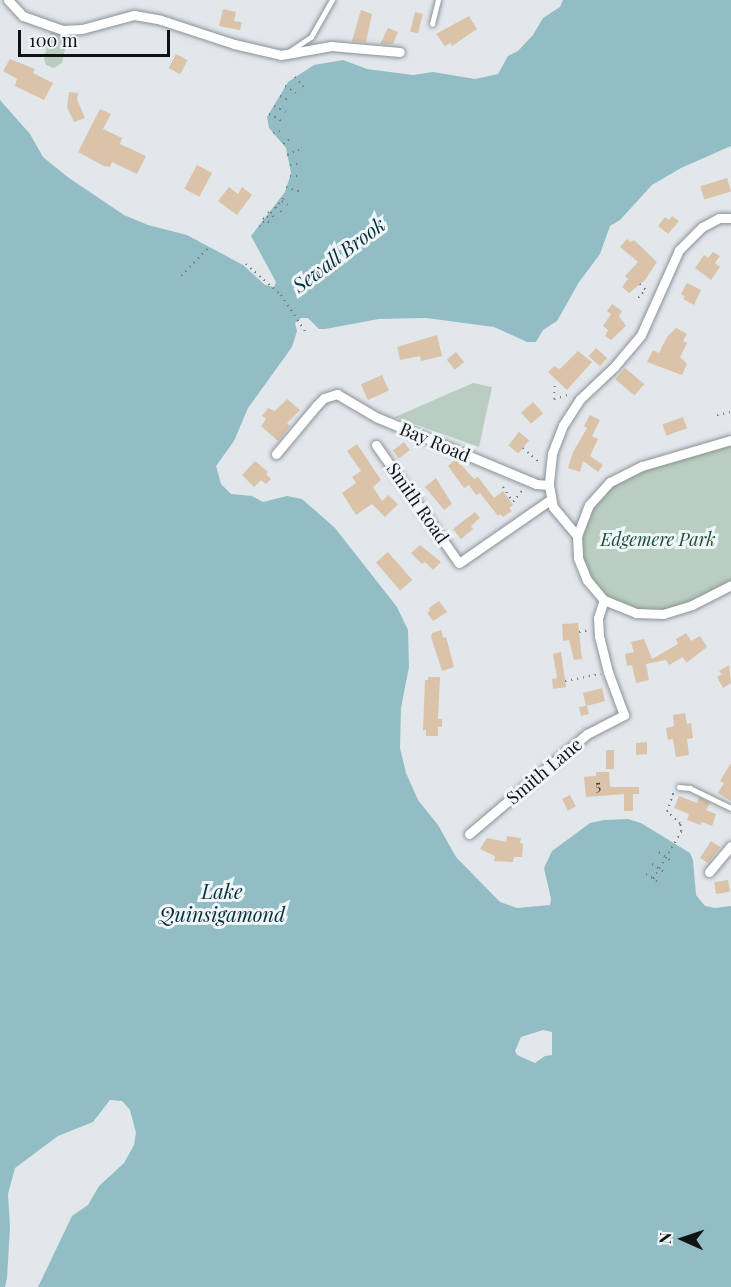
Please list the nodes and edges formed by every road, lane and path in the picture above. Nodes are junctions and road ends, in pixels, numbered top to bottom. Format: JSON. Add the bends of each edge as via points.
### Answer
{"nodes":[{"id":1,"x":8,"y":0,"type":"edge"},
{"id":2,"x":332,"y":0,"type":"edge"},
{"id":3,"x":438,"y":0,"type":"edge"},
{"id":4,"x":432,"y":24,"type":"dead end"},
{"id":5,"x":399,"y":52,"type":"dead end"},
{"id":6,"x":285,"y":54,"type":"junction"},
{"id":7,"x":295,"y":77,"type":"dead end"},
{"id":8,"x":285,"y":86,"type":"dead end"},
{"id":9,"x":304,"y":87,"type":"dead end"},
{"id":10,"x":296,"y":93,"type":"dead end"},
{"id":11,"x":280,"y":96,"type":"dead end"},
{"id":12,"x":290,"y":101,"type":"dead end"},
{"id":13,"x":274,"y":106,"type":"dead end"},
{"id":14,"x":286,"y":111,"type":"dead end"},
{"id":15,"x":269,"y":114,"type":"dead end"},
{"id":16,"x":282,"y":121,"type":"dead end"},
{"id":17,"x":280,"y":131,"type":"dead end"},
{"id":18,"x":273,"y":133,"type":"dead end"},
{"id":19,"x":291,"y":138,"type":"dead end"},
{"id":20,"x":282,"y":144,"type":"dead end"},
{"id":21,"x":299,"y":150,"type":"dead end"},
{"id":22,"x":287,"y":155,"type":"dead end"},
{"id":23,"x":301,"y":163,"type":"dead end"},
{"id":24,"x":290,"y":165,"type":"dead end"},
{"id":25,"x":290,"y":176,"type":"dead end"},
{"id":26,"x":302,"y":176,"type":"dead end"},
{"id":27,"x":286,"y":187,"type":"dead end"},
{"id":28,"x":299,"y":191,"type":"dead end"},
{"id":29,"x":284,"y":196,"type":"dead end"},
{"id":30,"x":281,"y":200,"type":"junction"},
{"id":31,"x":288,"y":205,"type":"dead end"},
{"id":32,"x":276,"y":207,"type":"junction"},
{"id":33,"x":282,"y":212,"type":"dead end"},
{"id":34,"x":269,"y":213,"type":"junction"},
{"id":35,"x":275,"y":218,"type":"dead end"},
{"id":36,"x":731,"y":218,"type":"edge"},
{"id":37,"x":264,"y":219,"type":"junction"},
{"id":38,"x":271,"y":224,"type":"dead end"},
{"id":39,"x":259,"y":227,"type":"dead end"},
{"id":40,"x":209,"y":247,"type":"dead end"},
{"id":41,"x":246,"y":264,"type":"dead end"},
{"id":42,"x":181,"y":276,"type":"dead end"},
{"id":43,"x":640,"y":284,"type":"dead end"},
{"id":44,"x":646,"y":289,"type":"junction"},
{"id":45,"x":649,"y":292,"type":"dead end"},
{"id":46,"x":638,"y":298,"type":"dead end"},
{"id":47,"x":307,"y":334,"type":"dead end"},
{"id":48,"x":555,"y":386,"type":"dead end"},
{"id":49,"x":568,"y":394,"type":"dead end"},
{"id":50,"x":731,"y":412,"type":"edge"},
{"id":51,"x":717,"y":415,"type":"dead end"},
{"id":52,"x":731,"y":440,"type":"edge"},
{"id":53,"x":376,"y":445,"type":"dead end"},
{"id":54,"x":523,"y":448,"type":"dead end"},
{"id":55,"x":276,"y":454,"type":"dead end"},
{"id":56,"x":539,"y":462,"type":"dead end"},
{"id":57,"x":549,"y":485,"type":"junction"},
{"id":58,"x":503,"y":487,"type":"dead end"},
{"id":59,"x":524,"y":488,"type":"dead end"},
{"id":60,"x":550,"y":500,"type":"junction"},
{"id":61,"x":577,"y":536,"type":"junction"},
{"id":62,"x":731,"y":585,"type":"edge"},
{"id":63,"x":604,"y":600,"type":"junction"},
{"id":64,"x":608,"y":672,"type":"junction"},
{"id":65,"x":565,"y":681,"type":"dead end"},
{"id":66,"x":679,"y":787,"type":"joint"},
{"id":67,"x":731,"y":808,"type":"edge"},
{"id":68,"x":469,"y":834,"type":"dead end"},
{"id":69,"x":731,"y":846,"type":"edge"},
{"id":70,"x":659,"y":852,"type":"dead end"},
{"id":71,"x":666,"y":857,"type":"junction"},
{"id":72,"x":673,"y":861,"type":"dead end"},
{"id":73,"x":652,"y":864,"type":"dead end"},
{"id":74,"x":659,"y":868,"type":"junction"},
{"id":75,"x":709,"y":872,"type":"dead end"},
{"id":76,"x":666,"y":873,"type":"dead end"},
{"id":77,"x":646,"y":874,"type":"dead end"},
{"id":78,"x":652,"y":879,"type":"junction"},
{"id":79,"x":660,"y":883,"type":"dead end"}],
"edges":[{"from":1,"to":6,"type":"street","via":[[23,16],[63,30],[82,29],[124,16],[143,16],[234,44]]},
{"from":2,"to":6,"type":"lane","via":[[311,37]]},
{"from":3,"to":4,"type":"lane"},
{"from":5,"to":6,"type":"street","via":[[331,46]]},
{"from":7,"to":9,"type":"path"},
{"from":8,"to":10,"type":"path"},
{"from":11,"to":12,"type":"path"},
{"from":13,"to":14,"type":"path"},
{"from":15,"to":16,"type":"path"},
{"from":17,"to":18,"type":"path"},
{"from":19,"to":20,"type":"path"},
{"from":21,"to":22,"type":"path"},
{"from":23,"to":24,"type":"path"},
{"from":25,"to":26,"type":"path"},
{"from":27,"to":28,"type":"path"},
{"from":29,"to":30,"type":"path"},
{"from":30,"to":31,"type":"path"},
{"from":30,"to":32,"type":"path"},
{"from":32,"to":33,"type":"path"},
{"from":32,"to":34,"type":"path"},
{"from":34,"to":35,"type":"path"},
{"from":34,"to":37,"type":"path"},
{"from":36,"to":57,"type":"street","via":[[719,218],[702,226],[680,250],[641,335],[580,399],[563,425],[552,454]]},
{"from":37,"to":38,"type":"path"},
{"from":37,"to":39,"type":"path"},
{"from":40,"to":42,"type":"path"},
{"from":41,"to":47,"type":"path","via":[[281,295]]},
{"from":43,"to":44,"type":"path"},
{"from":44,"to":45,"type":"path"},
{"from":44,"to":46,"type":"path"},
{"from":48,"to":49,"type":"path","via":[[554,399]]},
{"from":50,"to":51,"type":"path"},
{"from":52,"to":61,"type":"street","via":[[620,475],[594,497]]},
{"from":53,"to":60,"type":"street","name":"Smith Road","via":[[459,563]]},
{"from":54,"to":56,"type":"path"},
{"from":55,"to":57,"type":"street","name":"Bay Road","via":[[324,398],[337,394],[376,417],[536,484]]},
{"from":57,"to":60,"type":"street"},
{"from":58,"to":59,"type":"path","via":[[513,502]]},
{"from":60,"to":61,"type":"street"},
{"from":61,"to":63,"type":"street","via":[[584,574]]},
{"from":62,"to":63,"type":"street","via":[[692,605],[663,614],[636,614]]},
{"from":63,"to":64,"type":"street","via":[[598,627]]},
{"from":64,"to":65,"type":"path"},
{"from":64,"to":68,"type":"street","name":"Smith Lane","via":[[624,715],[587,734]]},
{"from":66,"to":67,"type":"lane","via":[[690,788]]},
{"from":66,"to":71,"type":"path","via":[[667,812],[682,827]]},
{"from":69,"to":75,"type":"street"},
{"from":70,"to":71,"type":"path"},
{"from":71,"to":72,"type":"path"},
{"from":71,"to":74,"type":"path"},
{"from":73,"to":74,"type":"path"},
{"from":74,"to":76,"type":"path"},
{"from":74,"to":78,"type":"path"},
{"from":77,"to":78,"type":"path"},
{"from":78,"to":79,"type":"path"}]}
